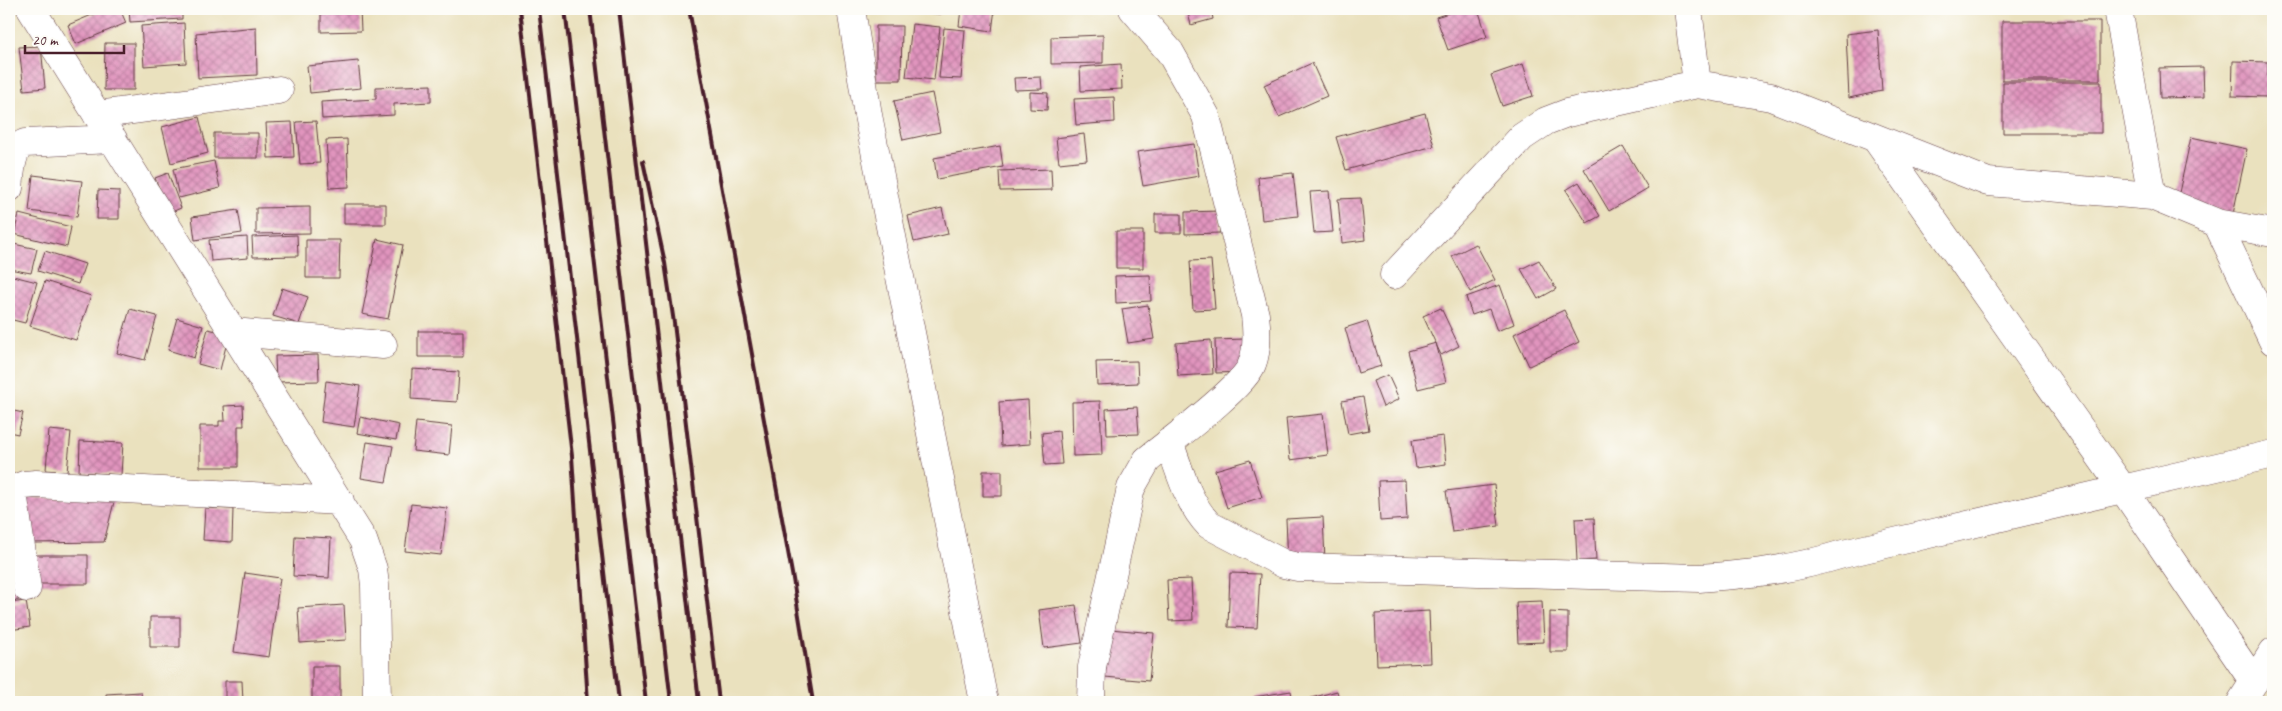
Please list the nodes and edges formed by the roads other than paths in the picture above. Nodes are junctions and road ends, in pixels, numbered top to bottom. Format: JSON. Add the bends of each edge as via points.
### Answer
{"nodes":[{"id":1,"x":31,"y":9,"type":"edge"},
{"id":2,"x":851,"y":9,"type":"edge"},
{"id":3,"x":1133,"y":9,"type":"edge"},
{"id":4,"x":1688,"y":9,"type":"edge"},
{"id":5,"x":2118,"y":9,"type":"edge"},
{"id":6,"x":1697,"y":84,"type":"junction"},
{"id":7,"x":280,"y":90,"type":"dead end"},
{"id":8,"x":97,"y":115,"type":"junction"},
{"id":9,"x":113,"y":139,"type":"junction"},
{"id":10,"x":1876,"y":139,"type":"junction"},
{"id":11,"x":9,"y":188,"type":"edge"},
{"id":12,"x":2152,"y":196,"type":"junction"},
{"id":13,"x":2217,"y":224,"type":"junction"},
{"id":14,"x":2273,"y":233,"type":"edge"},
{"id":15,"x":1394,"y":275,"type":"dead end"},
{"id":16,"x":234,"y":332,"type":"junction"},
{"id":17,"x":2273,"y":340,"type":"edge"},
{"id":18,"x":383,"y":345,"type":"dead end"},
{"id":19,"x":1170,"y":442,"type":"junction"},
{"id":20,"x":2273,"y":454,"type":"edge"},
{"id":21,"x":2123,"y":489,"type":"junction"},
{"id":22,"x":10,"y":490,"type":"edge"},
{"id":23,"x":340,"y":500,"type":"junction"},
{"id":24,"x":27,"y":588,"type":"dead end"},
{"id":25,"x":2273,"y":652,"type":"edge"},
{"id":26,"x":2247,"y":692,"type":"edge"},
{"id":27,"x":377,"y":702,"type":"edge"},
{"id":28,"x":984,"y":702,"type":"edge"},
{"id":29,"x":1091,"y":702,"type":"edge"}],
"edges":[{"from":1,"to":8,"type":"street"},
{"from":2,"to":28,"type":"street","via":[[868,115]]},
{"from":3,"to":19,"type":"street","via":[[1170,52],[1206,116],[1257,328],[1248,373]]},
{"from":4,"to":6,"type":"street"},
{"from":5,"to":12,"type":"street"},
{"from":6,"to":10,"type":"street","via":[[1770,97]]},
{"from":6,"to":15,"type":"street","via":[[1567,112],[1546,121],[1522,137]]},
{"from":7,"to":8,"type":"street"},
{"from":8,"to":9,"type":"street"},
{"from":9,"to":11,"type":"street","via":[[19,145],[15,151]]},
{"from":9,"to":16,"type":"street"},
{"from":10,"to":12,"type":"street","via":[[1988,182]]},
{"from":10,"to":21,"type":"street"},
{"from":12,"to":13,"type":"street"},
{"from":13,"to":14,"type":"street"},
{"from":13,"to":17,"type":"street"},
{"from":16,"to":18,"type":"street"},
{"from":16,"to":23,"type":"street"},
{"from":19,"to":21,"type":"street","via":[[1191,501],[1209,525],[1284,564],[1298,567],[1699,578],[1766,573]]},
{"from":19,"to":29,"type":"street","via":[[1147,460],[1131,488],[1092,667]]},
{"from":20,"to":21,"type":"street"},
{"from":21,"to":26,"type":"street"},
{"from":22,"to":23,"type":"street","via":[[36,484]]},
{"from":22,"to":24,"type":"street"},
{"from":23,"to":27,"type":"street","via":[[363,540],[373,569]]},
{"from":25,"to":26,"type":"street"}]}
